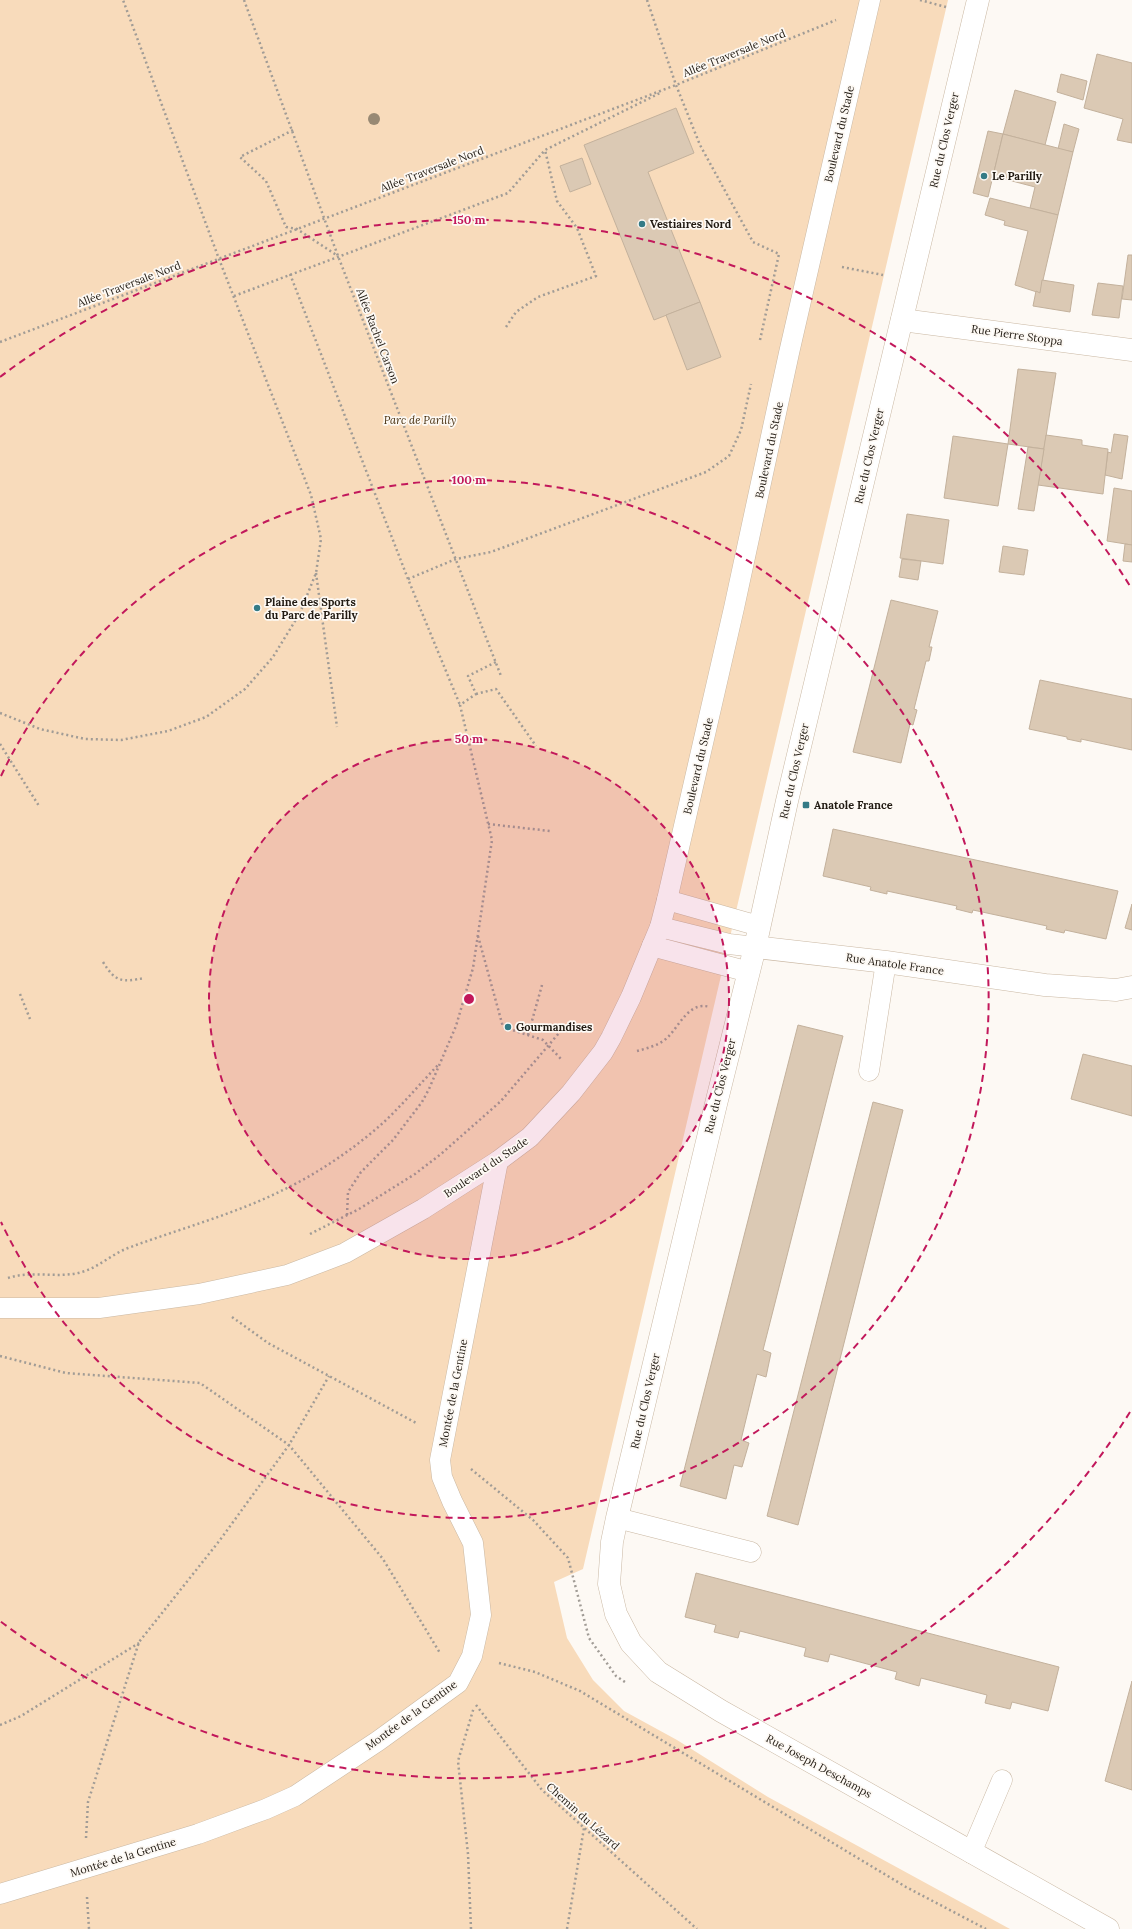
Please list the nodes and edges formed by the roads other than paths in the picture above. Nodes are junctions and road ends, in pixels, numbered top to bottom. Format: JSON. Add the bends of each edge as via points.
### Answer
{"nodes":[{"id":1,"x":978,"y":0,"type":"edge"},
{"id":2,"x":869,"y":3,"type":"edge"},
{"id":3,"x":902,"y":320,"type":"junction"},
{"id":4,"x":1132,"y":350,"type":"edge"},
{"id":5,"x":666,"y":900,"type":"junction"},
{"id":6,"x":759,"y":926,"type":"junction"},
{"id":7,"x":660,"y":927,"type":"junction"},
{"id":8,"x":652,"y":946,"type":"junction"},
{"id":9,"x":755,"y":947,"type":"junction"},
{"id":10,"x":886,"y":962,"type":"junction"},
{"id":11,"x":749,"y":972,"type":"junction"},
{"id":12,"x":1132,"y":987,"type":"edge"},
{"id":13,"x":869,"y":1071,"type":"dead end"},
{"id":14,"x":498,"y":1160,"type":"junction"},
{"id":15,"x":0,"y":1308,"type":"edge"},
{"id":16,"x":617,"y":1518,"type":"junction"},
{"id":17,"x":612,"y":1542,"type":"joint"},
{"id":18,"x":751,"y":1552,"type":"dead end"},
{"id":19,"x":1002,"y":1780,"type":"dead end"},
{"id":20,"x":971,"y":1853,"type":"junction"},
{"id":21,"x":0,"y":1894,"type":"edge"},
{"id":22,"x":1108,"y":1929,"type":"edge"}],
"edges":[{"from":1,"to":3,"type":"street","name":"Rue du Clos Verger"},
{"from":2,"to":5,"type":"lane","name":"Boulevard du Stade"},
{"from":3,"to":4,"type":"street","name":"Rue Pierre Stoppa"},
{"from":3,"to":6,"type":"street","name":"Rue du Clos Verger"},
{"from":5,"to":6,"type":"lane"},
{"from":5,"to":7,"type":"lane","name":"Boulevard du Stade"},
{"from":6,"to":9,"type":"street","name":"Rue du Clos Verger"},
{"from":7,"to":8,"type":"lane","name":"Boulevard du Stade"},
{"from":7,"to":9,"type":"lane","name":"Rue Anatole France","via":[[729,944]]},
{"from":8,"to":11,"type":"lane"},
{"from":8,"to":14,"type":"lane","name":"Boulevard du Stade","via":[[631,997],[606,1046],[571,1093],[530,1137]]},
{"from":9,"to":10,"type":"street","name":"Rue Anatole France"},
{"from":9,"to":11,"type":"street","name":"Rue du Clos Verger"},
{"from":10,"to":12,"type":"street","name":"Rue Anatole France","via":[[1045,985],[1116,990]]},
{"from":10,"to":13,"type":"lane"},
{"from":11,"to":16,"type":"street","name":"Rue du Clos Verger"},
{"from":14,"to":15,"type":"lane","name":"Boulevard du Stade","via":[[423,1209],[345,1253],[287,1275],[199,1294],[99,1308]]},
{"from":14,"to":21,"type":"lane","name":"Montée de la Gentine","via":[[440,1460],[442,1477],[473,1543],[481,1615],[472,1656],[458,1683],[378,1741],[295,1796],[198,1834]]},
{"from":16,"to":17,"type":"street","name":"Rue du Clos Verger"},
{"from":16,"to":18,"type":"lane"},
{"from":17,"to":20,"type":"street","name":"Rue Joseph Deschamps","via":[[609,1584],[616,1614],[631,1643],[658,1672],[721,1711]]},
{"from":19,"to":20,"type":"lane"},
{"from":20,"to":22,"type":"street","name":"Rue Joseph Deschamps"}]}
